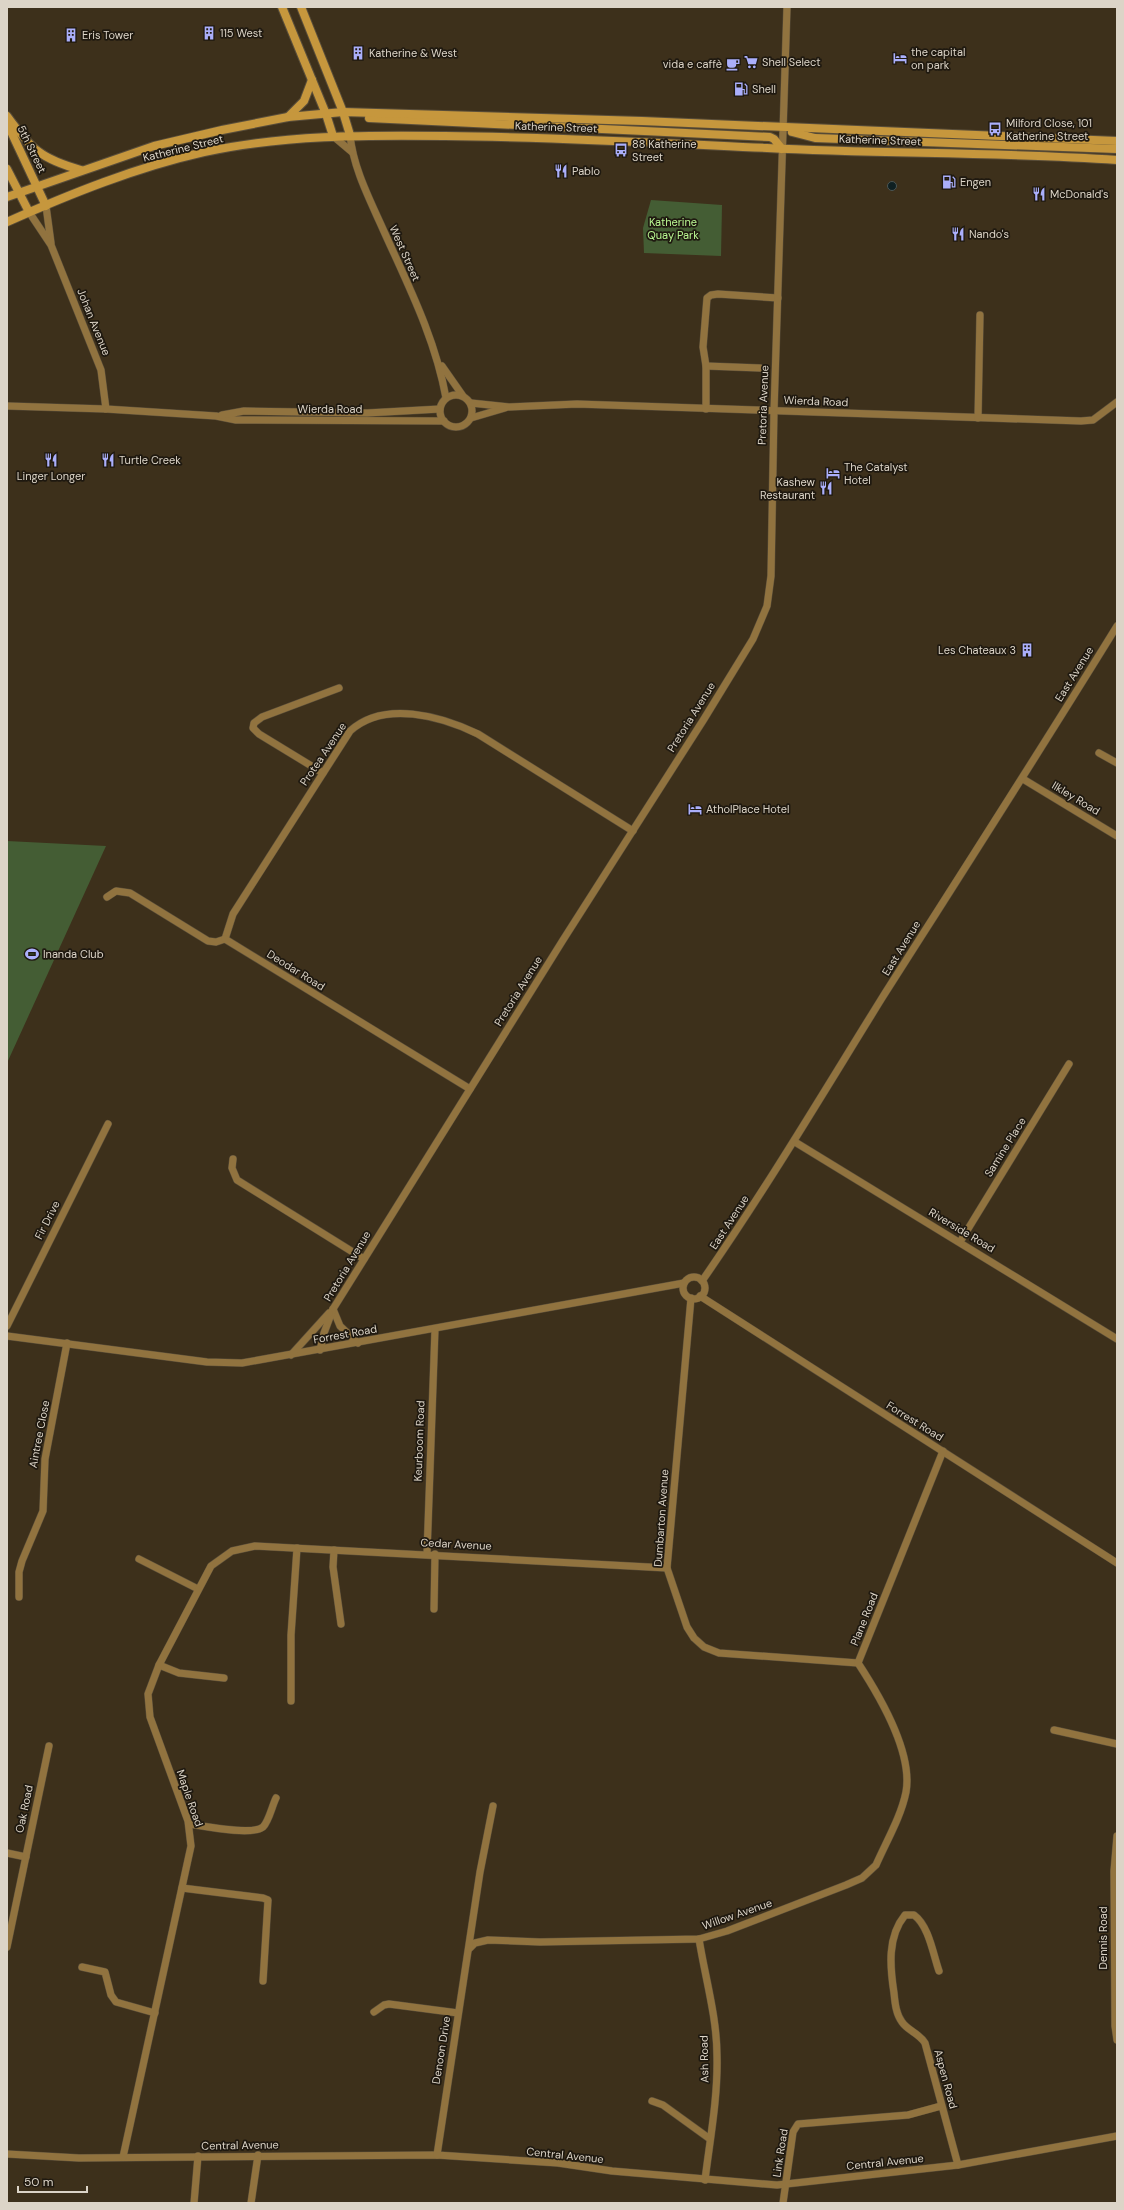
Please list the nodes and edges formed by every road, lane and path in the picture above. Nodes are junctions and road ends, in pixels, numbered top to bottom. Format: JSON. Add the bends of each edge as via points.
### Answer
{"nodes":[{"id":1,"x":282,"y":7,"type":"edge"},
{"id":2,"x":301,"y":7,"type":"edge"},
{"id":3,"x":788,"y":7,"type":"edge"},
{"id":4,"x":312,"y":80,"type":"junction"},
{"id":5,"x":343,"y":112,"type":"junction"},
{"id":6,"x":326,"y":114,"type":"junction"},
{"id":7,"x":7,"y":116,"type":"edge"},
{"id":8,"x":288,"y":117,"type":"junction"},
{"id":9,"x":7,"y":123,"type":"edge"},
{"id":10,"x":782,"y":128,"type":"junction"},
{"id":11,"x":350,"y":135,"type":"junction"},
{"id":12,"x":333,"y":136,"type":"junction"},
{"id":13,"x":1117,"y":142,"type":"edge"},
{"id":14,"x":782,"y":149,"type":"junction"},
{"id":15,"x":1117,"y":149,"type":"edge"},
{"id":16,"x":352,"y":152,"type":"junction"},
{"id":17,"x":1117,"y":160,"type":"edge"},
{"id":18,"x":7,"y":169,"type":"edge"},
{"id":19,"x":81,"y":170,"type":"junction"},
{"id":20,"x":38,"y":185,"type":"junction"},
{"id":21,"x":19,"y":192,"type":"junction"},
{"id":22,"x":7,"y":197,"type":"edge"},
{"id":23,"x":46,"y":206,"type":"junction"},
{"id":24,"x":29,"y":212,"type":"junction"},
{"id":25,"x":7,"y":222,"type":"edge"},
{"id":26,"x":51,"y":245,"type":"junction"},
{"id":27,"x":778,"y":298,"type":"junction"},
{"id":28,"x":980,"y":315,"type":"dead end"},
{"id":29,"x":440,"y":363,"type":"junction"},
{"id":30,"x":706,"y":366,"type":"junction"},
{"id":31,"x":760,"y":368,"type":"dead end"},
{"id":32,"x":463,"y":396,"type":"junction"},
{"id":33,"x":446,"y":398,"type":"junction"},
{"id":34,"x":1117,"y":402,"type":"edge"},
{"id":35,"x":470,"y":403,"type":"junction"},
{"id":36,"x":7,"y":406,"type":"edge"},
{"id":37,"x":509,"y":406,"type":"junction"},
{"id":38,"x":106,"y":409,"type":"junction"},
{"id":39,"x":440,"y":409,"type":"junction"},
{"id":40,"x":706,"y":409,"type":"junction"},
{"id":41,"x":774,"y":411,"type":"junction"},
{"id":42,"x":280,"y":412,"type":"junction"},
{"id":43,"x":327,"y":412,"type":"junction"},
{"id":44,"x":216,"y":416,"type":"junction"},
{"id":45,"x":471,"y":418,"type":"junction"},
{"id":46,"x":978,"y":418,"type":"junction"},
{"id":47,"x":280,"y":420,"type":"junction"},
{"id":48,"x":328,"y":421,"type":"junction"},
{"id":49,"x":444,"y":421,"type":"junction"},
{"id":50,"x":1117,"y":626,"type":"edge"},
{"id":51,"x":1114,"y":636,"type":"edge"},
{"id":52,"x":339,"y":688,"type":"dead end"},
{"id":53,"x":1099,"y":753,"type":"dead end"},
{"id":54,"x":1117,"y":763,"type":"edge"},
{"id":55,"x":323,"y":773,"type":"junction"},
{"id":56,"x":1023,"y":779,"type":"junction"},
{"id":57,"x":633,"y":831,"type":"junction"},
{"id":58,"x":1117,"y":836,"type":"edge"},
{"id":59,"x":107,"y":897,"type":"dead end"},
{"id":60,"x":224,"y":939,"type":"junction"},
{"id":61,"x":1069,"y":1064,"type":"dead end"},
{"id":62,"x":470,"y":1089,"type":"junction"},
{"id":63,"x":108,"y":1124,"type":"dead end"},
{"id":64,"x":795,"y":1142,"type":"junction"},
{"id":65,"x":233,"y":1159,"type":"dead end"},
{"id":66,"x":960,"y":1242,"type":"junction"},
{"id":67,"x":364,"y":1259,"type":"junction"},
{"id":68,"x":702,"y":1281,"type":"junction"},
{"id":69,"x":684,"y":1283,"type":"junction"},
{"id":70,"x":700,"y":1296,"type":"junction"},
{"id":71,"x":691,"y":1298,"type":"junction"},
{"id":72,"x":333,"y":1309,"type":"junction"},
{"id":73,"x":7,"y":1326,"type":"edge"},
{"id":74,"x":435,"y":1329,"type":"junction"},
{"id":75,"x":7,"y":1336,"type":"edge"},
{"id":76,"x":1117,"y":1339,"type":"edge"},
{"id":77,"x":67,"y":1343,"type":"junction"},
{"id":78,"x":358,"y":1343,"type":"junction"},
{"id":79,"x":320,"y":1350,"type":"junction"},
{"id":80,"x":291,"y":1355,"type":"junction"},
{"id":81,"x":943,"y":1452,"type":"junction"},
{"id":82,"x":243,"y":1547,"type":"joint"},
{"id":83,"x":297,"y":1548,"type":"junction"},
{"id":84,"x":334,"y":1550,"type":"junction"},
{"id":85,"x":427,"y":1554,"type":"junction"},
{"id":86,"x":435,"y":1554,"type":"junction"},
{"id":87,"x":139,"y":1559,"type":"dead end"},
{"id":88,"x":1117,"y":1563,"type":"edge"},
{"id":89,"x":667,"y":1568,"type":"junction"},
{"id":90,"x":198,"y":1588,"type":"junction"},
{"id":91,"x":19,"y":1597,"type":"dead end"},
{"id":92,"x":434,"y":1609,"type":"dead end"},
{"id":93,"x":341,"y":1624,"type":"dead end"},
{"id":94,"x":858,"y":1663,"type":"junction"},
{"id":95,"x":159,"y":1665,"type":"junction"},
{"id":96,"x":224,"y":1678,"type":"dead end"},
{"id":97,"x":291,"y":1701,"type":"dead end"},
{"id":98,"x":1054,"y":1730,"type":"dead end"},
{"id":99,"x":1117,"y":1744,"type":"edge"},
{"id":100,"x":49,"y":1746,"type":"dead end"},
{"id":101,"x":906,"y":1793,"type":"joint"},
{"id":102,"x":276,"y":1798,"type":"dead end"},
{"id":103,"x":492,"y":1806,"type":"dead end"},
{"id":104,"x":189,"y":1824,"type":"junction"},
{"id":105,"x":1117,"y":1836,"type":"edge"},
{"id":106,"x":7,"y":1853,"type":"edge"},
{"id":107,"x":26,"y":1857,"type":"junction"},
{"id":108,"x":182,"y":1888,"type":"junction"},
{"id":109,"x":699,"y":1939,"type":"junction"},
{"id":110,"x":7,"y":1947,"type":"edge"},
{"id":111,"x":470,"y":1948,"type":"junction"},
{"id":112,"x":82,"y":1967,"type":"dead end"},
{"id":113,"x":939,"y":1971,"type":"dead end"},
{"id":114,"x":263,"y":1981,"type":"dead end"},
{"id":115,"x":374,"y":2012,"type":"dead end"},
{"id":116,"x":155,"y":2013,"type":"junction"},
{"id":117,"x":458,"y":2013,"type":"junction"},
{"id":118,"x":1117,"y":2040,"type":"edge"},
{"id":119,"x":652,"y":2101,"type":"dead end"},
{"id":120,"x":941,"y":2106,"type":"junction"},
{"id":121,"x":1117,"y":2136,"type":"edge"},
{"id":122,"x":710,"y":2139,"type":"junction"},
{"id":123,"x":7,"y":2154,"type":"edge"},
{"id":124,"x":437,"y":2155,"type":"junction"},
{"id":125,"x":198,"y":2156,"type":"junction"},
{"id":126,"x":258,"y":2156,"type":"junction"},
{"id":127,"x":123,"y":2157,"type":"junction"},
{"id":128,"x":958,"y":2165,"type":"junction"},
{"id":129,"x":705,"y":2180,"type":"junction"},
{"id":130,"x":787,"y":2184,"type":"junction"},
{"id":131,"x":194,"y":2203,"type":"edge"},
{"id":132,"x":251,"y":2203,"type":"edge"},
{"id":133,"x":783,"y":2203,"type":"edge"}],
"edges":[{"from":1,"to":4,"type":"main road"},
{"from":2,"to":5,"type":"main road","name":"West Street"},
{"from":3,"to":10,"type":"street","name":"Pretoria Avenue"},
{"from":4,"to":6,"type":"main road"},
{"from":4,"to":8,"type":"main road","via":[[304,101]]},
{"from":5,"to":6,"type":"main road","name":"Katherine Street"},
{"from":5,"to":10,"type":"main road","name":"Katherine Street"},
{"from":5,"to":11,"type":"main road","name":"West Street"},
{"from":5,"to":14,"type":"main road","via":[[360,117],[393,120],[770,137]]},
{"from":6,"to":8,"type":"main road","name":"Katherine Street"},
{"from":6,"to":12,"type":"main road"},
{"from":7,"to":19,"type":"main road","via":[[32,148],[47,158]]},
{"from":8,"to":19,"type":"main road","name":"Katherine Street","via":[[154,146]]},
{"from":9,"to":20,"type":"main road","name":"5th Street"},
{"from":10,"to":13,"type":"main road","name":"Katherine Street"},
{"from":10,"to":14,"type":"street","name":"Pretoria Avenue"},
{"from":10,"to":15,"type":"main road","via":[[815,138]]},
{"from":11,"to":12,"type":"main road","name":"Katherine Street"},
{"from":11,"to":14,"type":"main road","name":"Katherine Street","via":[[523,137]]},
{"from":11,"to":16,"type":"street","name":"West Street"},
{"from":12,"to":16,"type":"street","name":"West Street"},
{"from":12,"to":23,"type":"main road","name":"Katherine Street","via":[[202,152],[158,164]]},
{"from":14,"to":17,"type":"main road","name":"Katherine Street"},
{"from":14,"to":27,"type":"street","name":"Pretoria Avenue"},
{"from":16,"to":29,"type":"street","name":"West Street","via":[[370,201]]},
{"from":18,"to":21,"type":"main road"},
{"from":19,"to":20,"type":"main road","name":"Katherine Street"},
{"from":20,"to":21,"type":"main road","name":"Katherine Street"},
{"from":20,"to":23,"type":"main road","name":"5th Street"},
{"from":21,"to":22,"type":"main road","name":"Katherine Street"},
{"from":21,"to":24,"type":"main road"},
{"from":23,"to":24,"type":"main road","name":"Katherine Street"},
{"from":23,"to":26,"type":"street","name":"Johan Avenue"},
{"from":24,"to":25,"type":"main road","name":"Katherine Street"},
{"from":24,"to":26,"type":"street","name":"Johan Avenue"},
{"from":26,"to":38,"type":"street","name":"Johan Avenue","via":[[101,370]]},
{"from":27,"to":30,"type":"street","via":[[718,294],[707,298],[703,347]]},
{"from":27,"to":41,"type":"street","name":"Pretoria Avenue"},
{"from":28,"to":46,"type":"street"},
{"from":29,"to":32,"type":"street","name":"West Street"},
{"from":29,"to":33,"type":"street","name":"West Street"},
{"from":30,"to":31,"type":"street"},
{"from":30,"to":40,"type":"street"},
{"from":32,"to":33,"type":"street","via":[[453,395]]},
{"from":32,"to":35,"type":"street"},
{"from":33,"to":39,"type":"street"},
{"from":34,"to":46,"type":"street","name":"Wierda Road","via":[[1101,416],[1088,421]]},
{"from":35,"to":37,"type":"street","name":"Wierda Road"},
{"from":35,"to":45,"type":"street"},
{"from":36,"to":38,"type":"street","name":"Wierda Road"},
{"from":37,"to":40,"type":"street","name":"Wierda Road","via":[[570,404]]},
{"from":37,"to":45,"type":"street","name":"Wierda Road"},
{"from":38,"to":44,"type":"street","name":"Wierda Road"},
{"from":39,"to":43,"type":"street","name":"Wierda Road"},
{"from":39,"to":49,"type":"street"},
{"from":40,"to":41,"type":"street","name":"Wierda Road"},
{"from":41,"to":46,"type":"street","name":"Wierda Road"},
{"from":41,"to":57,"type":"street","name":"Pretoria Avenue","via":[[771,576],[767,606],[748,646]]},
{"from":42,"to":43,"type":"street","name":"Wierda Road"},
{"from":42,"to":44,"type":"street","name":"Wierda Road","via":[[238,412]]},
{"from":42,"to":47,"type":"street"},
{"from":43,"to":48,"type":"street"},
{"from":44,"to":47,"type":"street","name":"Wierda Road","via":[[236,420]]},
{"from":45,"to":49,"type":"street","via":[[460,427]]},
{"from":47,"to":48,"type":"street","name":"Wierda Road"},
{"from":48,"to":49,"type":"street","name":"Wierda Road"},
{"from":50,"to":51,"type":"street","name":"East Avenue"},
{"from":51,"to":56,"type":"street","name":"East Avenue"},
{"from":52,"to":55,"type":"street","via":[[262,717],[254,723],[253,728]]},
{"from":53,"to":54,"type":"street"},
{"from":55,"to":57,"type":"street","name":"Protea Avenue","via":[[350,731],[361,722],[380,716],[430,717],[478,734]]},
{"from":55,"to":60,"type":"street","name":"Protea Avenue","via":[[233,914]]},
{"from":56,"to":58,"type":"street","name":"Ilkley Road"},
{"from":56,"to":64,"type":"street","name":"East Avenue","via":[[873,1013]]},
{"from":57,"to":62,"type":"street","name":"Pretoria Avenue"},
{"from":59,"to":60,"type":"street","via":[[116,891],[130,893],[208,941]]},
{"from":60,"to":62,"type":"street","name":"Deodar Road"},
{"from":61,"to":66,"type":"street","name":"Samine Place"},
{"from":62,"to":67,"type":"street","name":"Pretoria Avenue"},
{"from":63,"to":73,"type":"street","name":"Fir Drive"},
{"from":64,"to":66,"type":"street","name":"Riverside Road"},
{"from":64,"to":68,"type":"street","name":"East Avenue"},
{"from":65,"to":67,"type":"street","via":[[233,1171],[237,1180]]},
{"from":66,"to":76,"type":"street","name":"Riverside Road"},
{"from":67,"to":72,"type":"street","name":"Pretoria Avenue"},
{"from":68,"to":69,"type":"street","via":[[691,1277]]},
{"from":68,"to":70,"type":"street","via":[[705,1289]]},
{"from":69,"to":71,"type":"street","via":[[684,1292]]},
{"from":69,"to":74,"type":"street","name":"Forrest Road"},
{"from":70,"to":71,"type":"street"},
{"from":70,"to":81,"type":"street","name":"Forrest Road"},
{"from":71,"to":89,"type":"street","name":"Dumbarton Avenue"},
{"from":72,"to":78,"type":"street","via":[[340,1326]]},
{"from":72,"to":79,"type":"street","name":"Pretoria Avenue"},
{"from":72,"to":80,"type":"street"},
{"from":74,"to":78,"type":"street","name":"Forrest Road"},
{"from":74,"to":85,"type":"street","name":"Keurboom Road"},
{"from":75,"to":77,"type":"street","name":"Forrest Road"},
{"from":77,"to":80,"type":"street","name":"Forrest Road","via":[[231,1364]]},
{"from":77,"to":91,"type":"street","name":"Aintree Close","via":[[45,1459],[43,1511],[22,1561],[19,1572]]},
{"from":78,"to":79,"type":"street","name":"Forrest Road"},
{"from":79,"to":80,"type":"street","name":"Forrest Road"},
{"from":81,"to":88,"type":"street","name":"Forrest Road"},
{"from":81,"to":94,"type":"street","name":"Plane Road"},
{"from":82,"to":83,"type":"street","name":"Cedar Avenue"},
{"from":82,"to":90,"type":"street","name":"Maple Road","via":[[217,1560]]},
{"from":83,"to":84,"type":"street","name":"Cedar Avenue"},
{"from":83,"to":97,"type":"street","via":[[291,1635]]},
{"from":84,"to":85,"type":"street","name":"Cedar Avenue"},
{"from":84,"to":93,"type":"street","via":[[333,1567]]},
{"from":85,"to":86,"type":"street","name":"Cedar Avenue"},
{"from":86,"to":89,"type":"street","name":"Cedar Avenue"},
{"from":86,"to":92,"type":"street"},
{"from":87,"to":90,"type":"street"},
{"from":89,"to":94,"type":"street","name":"Dumbarton Avenue","via":[[687,1627],[704,1647],[719,1653]]},
{"from":90,"to":95,"type":"street","name":"Maple Road"},
{"from":94,"to":101,"type":"street","name":"Plane Road","via":[[870,1682],[900,1746],[907,1772]]},
{"from":95,"to":96,"type":"street","via":[[179,1673]]},
{"from":95,"to":104,"type":"street","name":"Maple Road","via":[[150,1685],[148,1708],[154,1731]]},
{"from":98,"to":99,"type":"street"},
{"from":100,"to":107,"type":"street","name":"Oak Road"},
{"from":101,"to":109,"type":"street","name":"Willow Avenue","via":[[876,1865],[862,1878],[767,1916]]},
{"from":102,"to":104,"type":"street","via":[[266,1822],[257,1829]]},
{"from":103,"to":111,"type":"street","name":"Denoon Drive"},
{"from":104,"to":108,"type":"street","name":"Maple Road","via":[[191,1846]]},
{"from":105,"to":118,"type":"street","name":"Dennis Road","via":[[1114,1886]]},
{"from":106,"to":107,"type":"street"},
{"from":107,"to":110,"type":"street","name":"Oak Road"},
{"from":108,"to":114,"type":"street","via":[[268,1900]]},
{"from":108,"to":116,"type":"street","name":"Maple Road"},
{"from":109,"to":111,"type":"street","name":"Willow Avenue","via":[[540,1942],[488,1940],[475,1943]]},
{"from":109,"to":122,"type":"street","name":"Ash Road","via":[[717,2055]]},
{"from":111,"to":117,"type":"street","name":"Denoon Drive"},
{"from":112,"to":116,"type":"street","via":[[104,1972],[111,1995],[120,2005]]},
{"from":113,"to":120,"type":"street","name":"Aspen Road","via":[[921,1922],[914,1915],[905,1915],[892,1944],[890,1968],[896,2009],[901,2022],[919,2035],[924,2043]]},
{"from":115,"to":117,"type":"street","via":[[389,2004]]},
{"from":116,"to":127,"type":"street","name":"Maple Road"},
{"from":117,"to":124,"type":"street","name":"Denoon Drive"},
{"from":119,"to":122,"type":"street"},
{"from":120,"to":128,"type":"street","name":"Aspen Road"},
{"from":120,"to":130,"type":"street","name":"Link Road","via":[[908,2115],[800,2123],[794,2128]]},
{"from":121,"to":128,"type":"street","name":"Central Avenue"},
{"from":122,"to":129,"type":"street","name":"Ash Road"},
{"from":123,"to":127,"type":"street","name":"Central Avenue","via":[[63,2158]]},
{"from":124,"to":126,"type":"street","name":"Central Avenue"},
{"from":124,"to":129,"type":"street","name":"Central Avenue","via":[[558,2163]]},
{"from":125,"to":126,"type":"street","name":"Central Avenue"},
{"from":125,"to":127,"type":"street","name":"Central Avenue"},
{"from":125,"to":131,"type":"street"},
{"from":126,"to":132,"type":"street"},
{"from":128,"to":130,"type":"street","name":"Central Avenue"},
{"from":129,"to":130,"type":"street","name":"Central Avenue"},
{"from":130,"to":133,"type":"street","name":"Link Road"}]}
